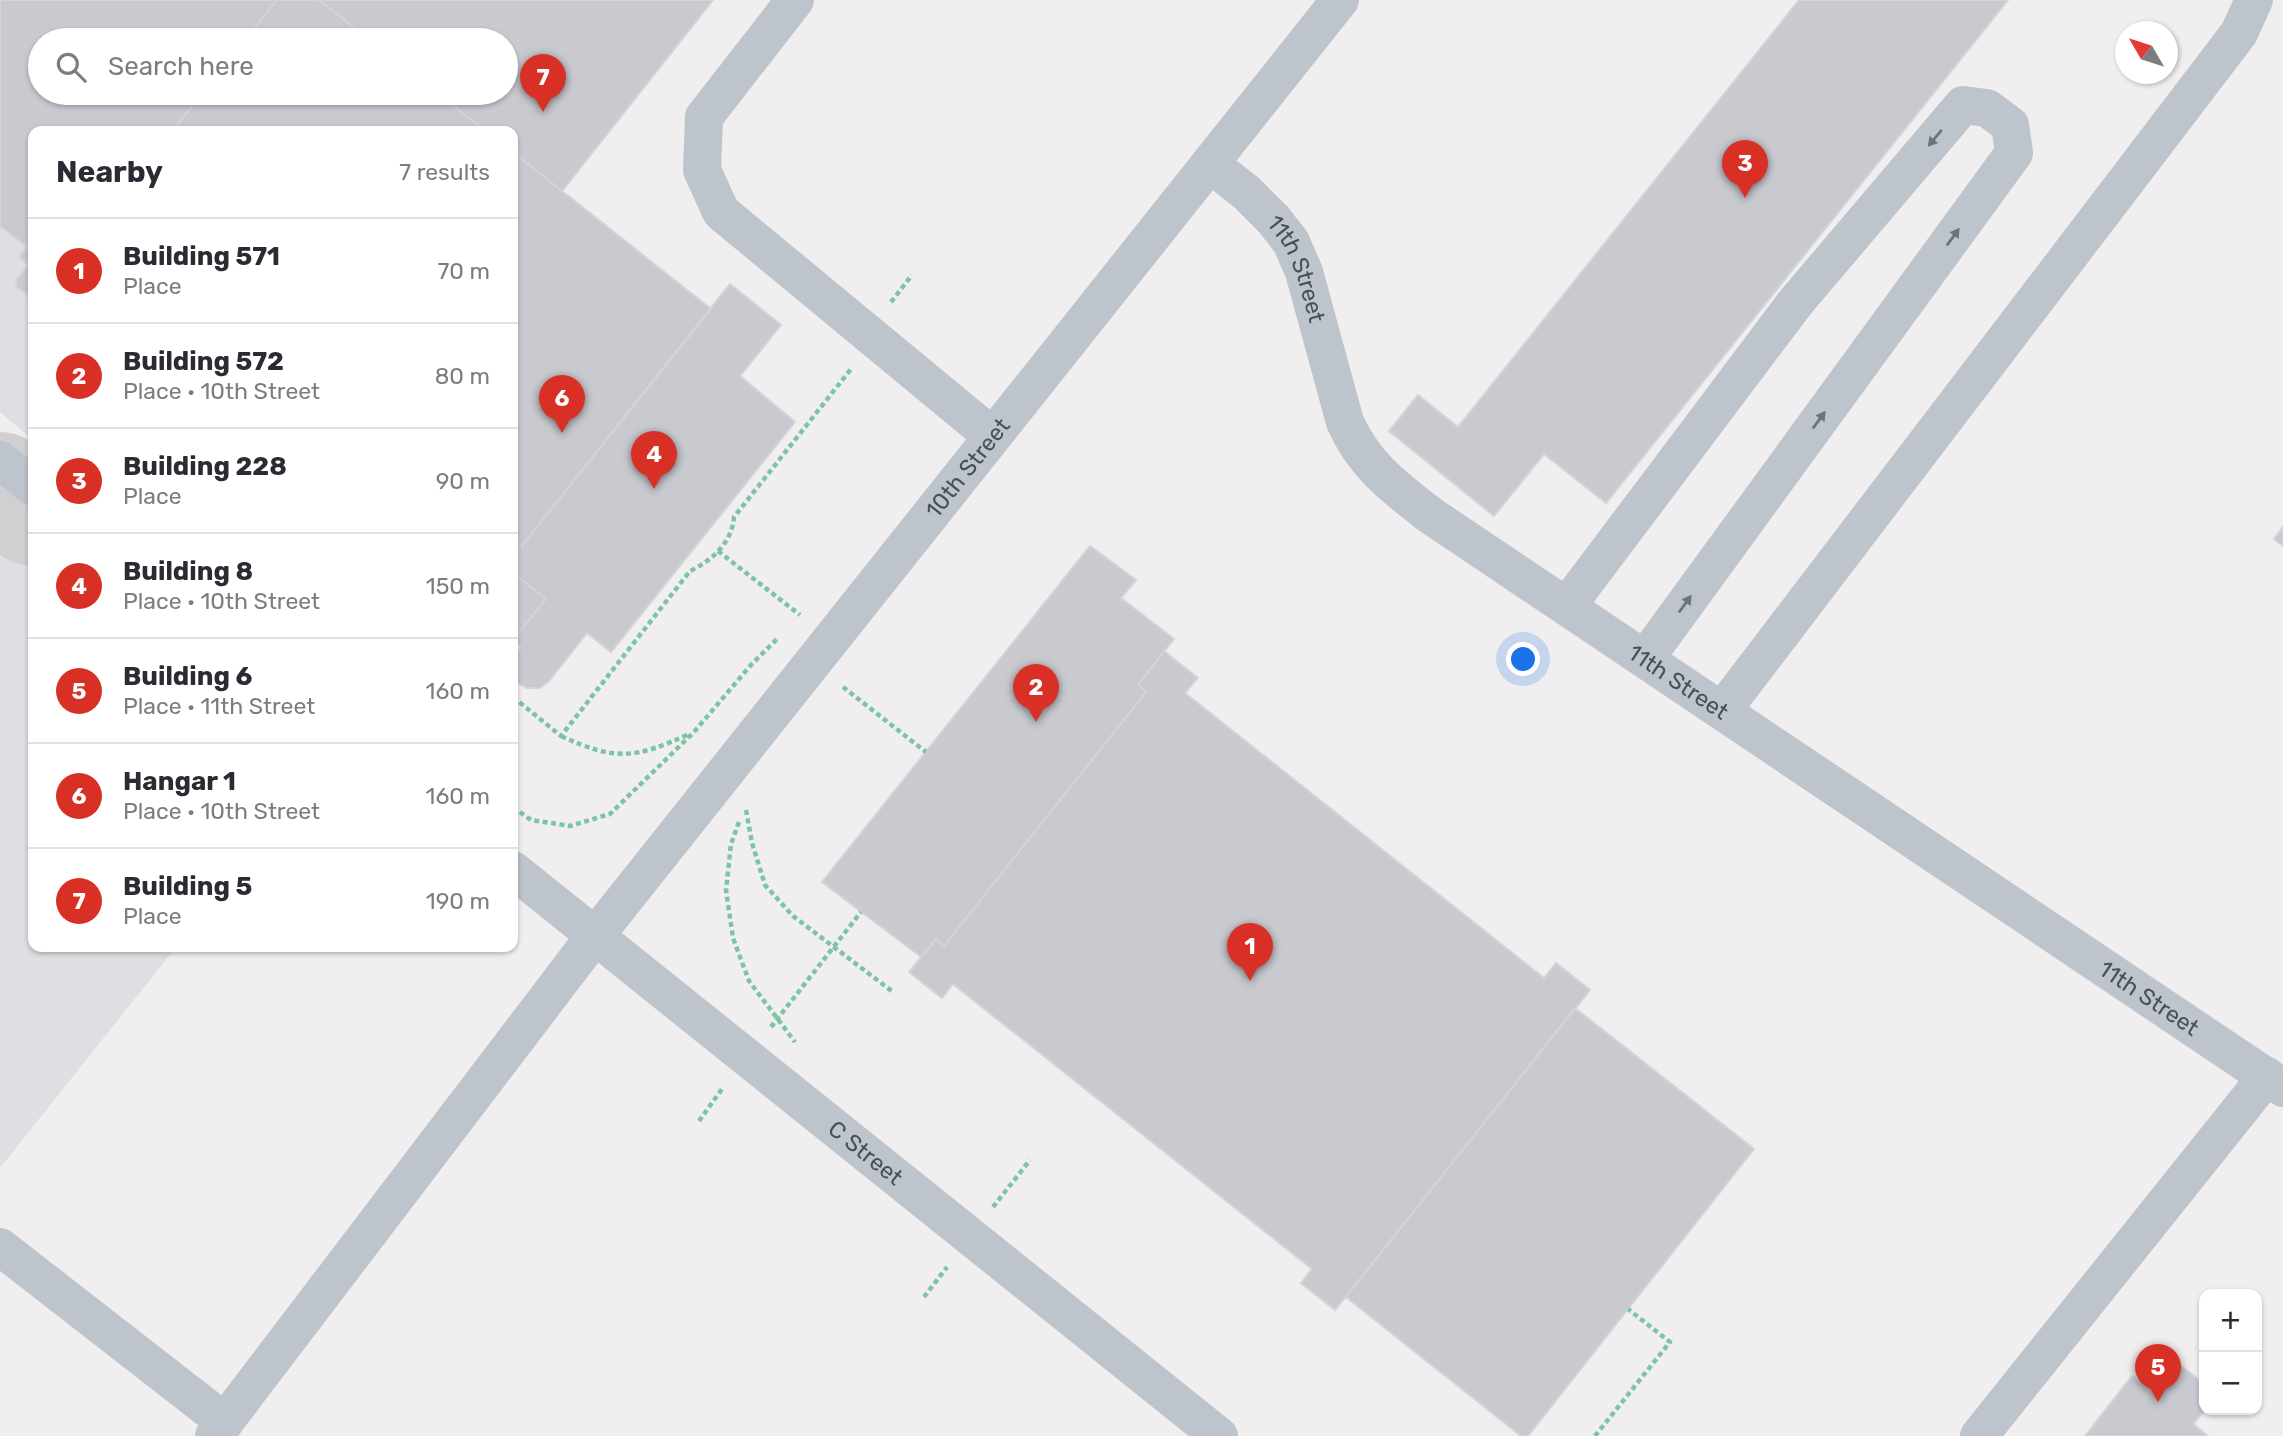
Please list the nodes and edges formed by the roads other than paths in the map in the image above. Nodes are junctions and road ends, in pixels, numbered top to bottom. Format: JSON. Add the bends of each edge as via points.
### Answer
{"nodes":[{"id":1,"x":795,"y":0,"type":"edge"},
{"id":2,"x":1340,"y":0,"type":"edge"},
{"id":3,"x":2254,"y":0,"type":"edge"},
{"id":4,"x":1210,"y":164,"type":"junction"},
{"id":5,"x":992,"y":436,"type":"junction"},
{"id":6,"x":0,"y":460,"type":"edge"},
{"id":7,"x":28,"y":483,"type":"edge"},
{"id":8,"x":1567,"y":607,"type":"junction"},
{"id":9,"x":1645,"y":659,"type":"junction"},
{"id":10,"x":1722,"y":711,"type":"junction"},
{"id":11,"x":518,"y":874,"type":"edge"},
{"id":12,"x":595,"y":936,"type":"junction"},
{"id":13,"x":2275,"y":1082,"type":"edge"},
{"id":14,"x":0,"y":1247,"type":"edge"},
{"id":15,"x":219,"y":1429,"type":"edge"},
{"id":16,"x":1219,"y":1436,"type":"edge"},
{"id":17,"x":1979,"y":1436,"type":"edge"}],
"edges":[{"from":1,"to":5,"type":"street","via":[[704,117],[702,170],[721,212]]},
{"from":2,"to":4,"type":"street","name":"10th Street"},
{"from":3,"to":10,"type":"street","via":[[2239,33]]},
{"from":4,"to":5,"type":"street","name":"10th Street"},
{"from":4,"to":8,"type":"street","name":"11th Street","via":[[1247,193],[1291,242],[1355,445],[1397,490]]},
{"from":5,"to":12,"type":"street","name":"10th Street"},
{"from":6,"to":7,"type":"street"},
{"from":8,"to":9,"type":"street","name":"11th Street"},
{"from":9,"to":8,"type":"street","one_way":true,"via":[[2014,153],[2010,125],[1987,107],[1963,105],[1795,303]]},
{"from":9,"to":10,"type":"street","name":"11th Street"},
{"from":10,"to":13,"type":"street","name":"11th Street"},
{"from":11,"to":12,"type":"street","name":"C Street"},
{"from":12,"to":15,"type":"street","name":"10th Street"},
{"from":12,"to":16,"type":"street","name":"C Street"},
{"from":13,"to":17,"type":"street"},
{"from":14,"to":15,"type":"street"}]}
